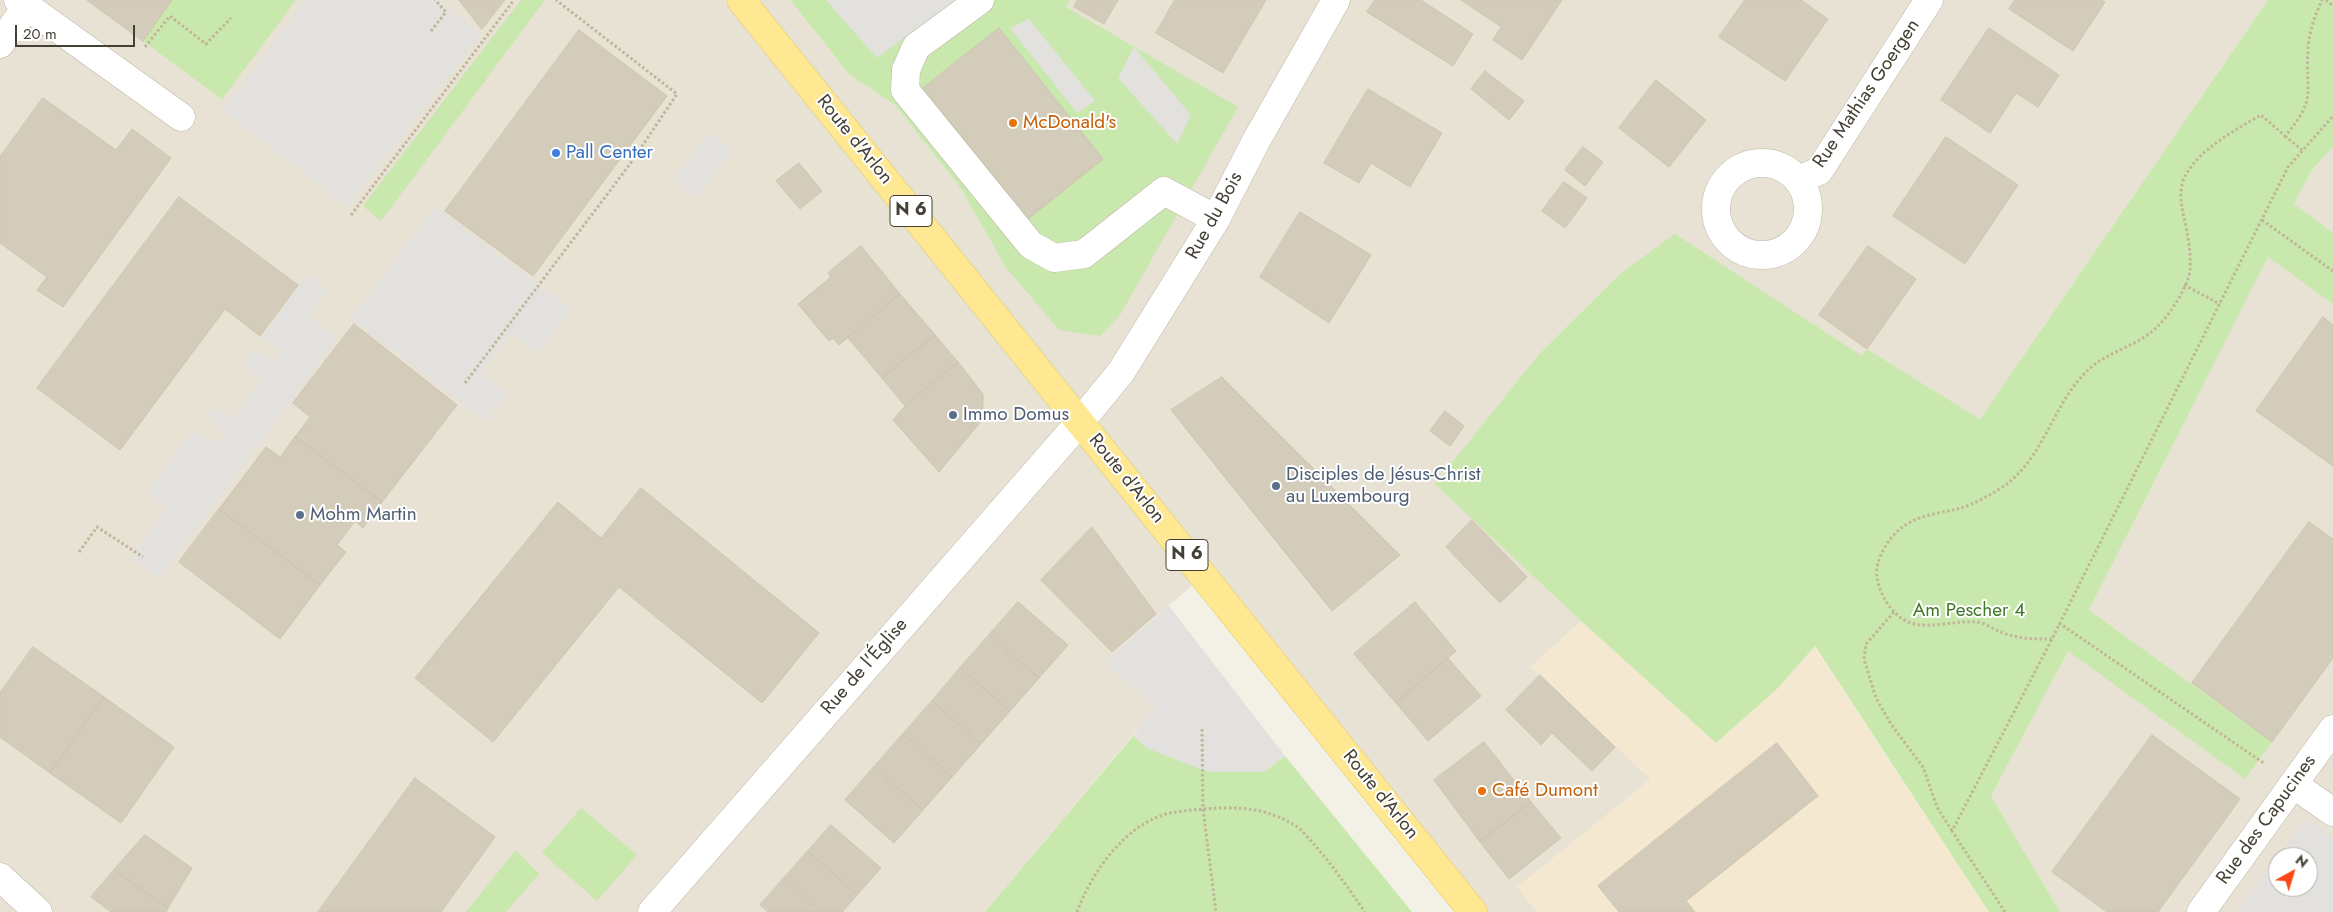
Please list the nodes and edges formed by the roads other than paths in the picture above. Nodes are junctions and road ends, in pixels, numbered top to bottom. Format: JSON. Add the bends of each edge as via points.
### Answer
{"nodes":[{"id":1,"x":741,"y":0,"type":"edge"},
{"id":2,"x":980,"y":0,"type":"edge"},
{"id":3,"x":1336,"y":0,"type":"edge"},
{"id":4,"x":1929,"y":0,"type":"edge"},
{"id":5,"x":22,"y":3,"type":"edge"},
{"id":6,"x":0,"y":44,"type":"edge"},
{"id":7,"x":181,"y":117,"type":"dead end"},
{"id":8,"x":1799,"y":180,"type":"dead end"},
{"id":9,"x":1216,"y":219,"type":"junction"},
{"id":10,"x":1080,"y":422,"type":"junction"},
{"id":11,"x":2333,"y":729,"type":"edge"},
{"id":12,"x":2293,"y":784,"type":"junction"},
{"id":13,"x":2333,"y":812,"type":"edge"},
{"id":14,"x":0,"y":877,"type":"edge"},
{"id":15,"x":38,"y":912,"type":"edge"},
{"id":16,"x":652,"y":912,"type":"edge"},
{"id":17,"x":1473,"y":912,"type":"edge"},
{"id":18,"x":2201,"y":912,"type":"edge"}],
"edges":[{"from":1,"to":10,"type":"main road","name":"Route d'Arlon","number":"N 6"},
{"from":2,"to":9,"type":"street","via":[[916,47],[906,70],[906,90],[1030,245],[1054,258],[1084,254],[1164,191]]},
{"from":3,"to":9,"type":"street","name":"Rue du Bois"},
{"from":4,"to":8,"type":"street","name":"Rue Mathias Goergen","via":[[1819,171]]},
{"from":5,"to":6,"type":"street"},
{"from":5,"to":7,"type":"street"},
{"from":9,"to":10,"type":"street","name":"Rue du Bois","via":[[1121,372]]},
{"from":10,"to":16,"type":"street","name":"Rue de l'Église"},
{"from":10,"to":17,"type":"main road","name":"Route d'Arlon","number":"N 6"},
{"from":11,"to":12,"type":"street","name":"Rue des Capucines"},
{"from":12,"to":13,"type":"street"},
{"from":12,"to":18,"type":"street","name":"Rue des Capucines"},
{"from":14,"to":15,"type":"street"}]}
